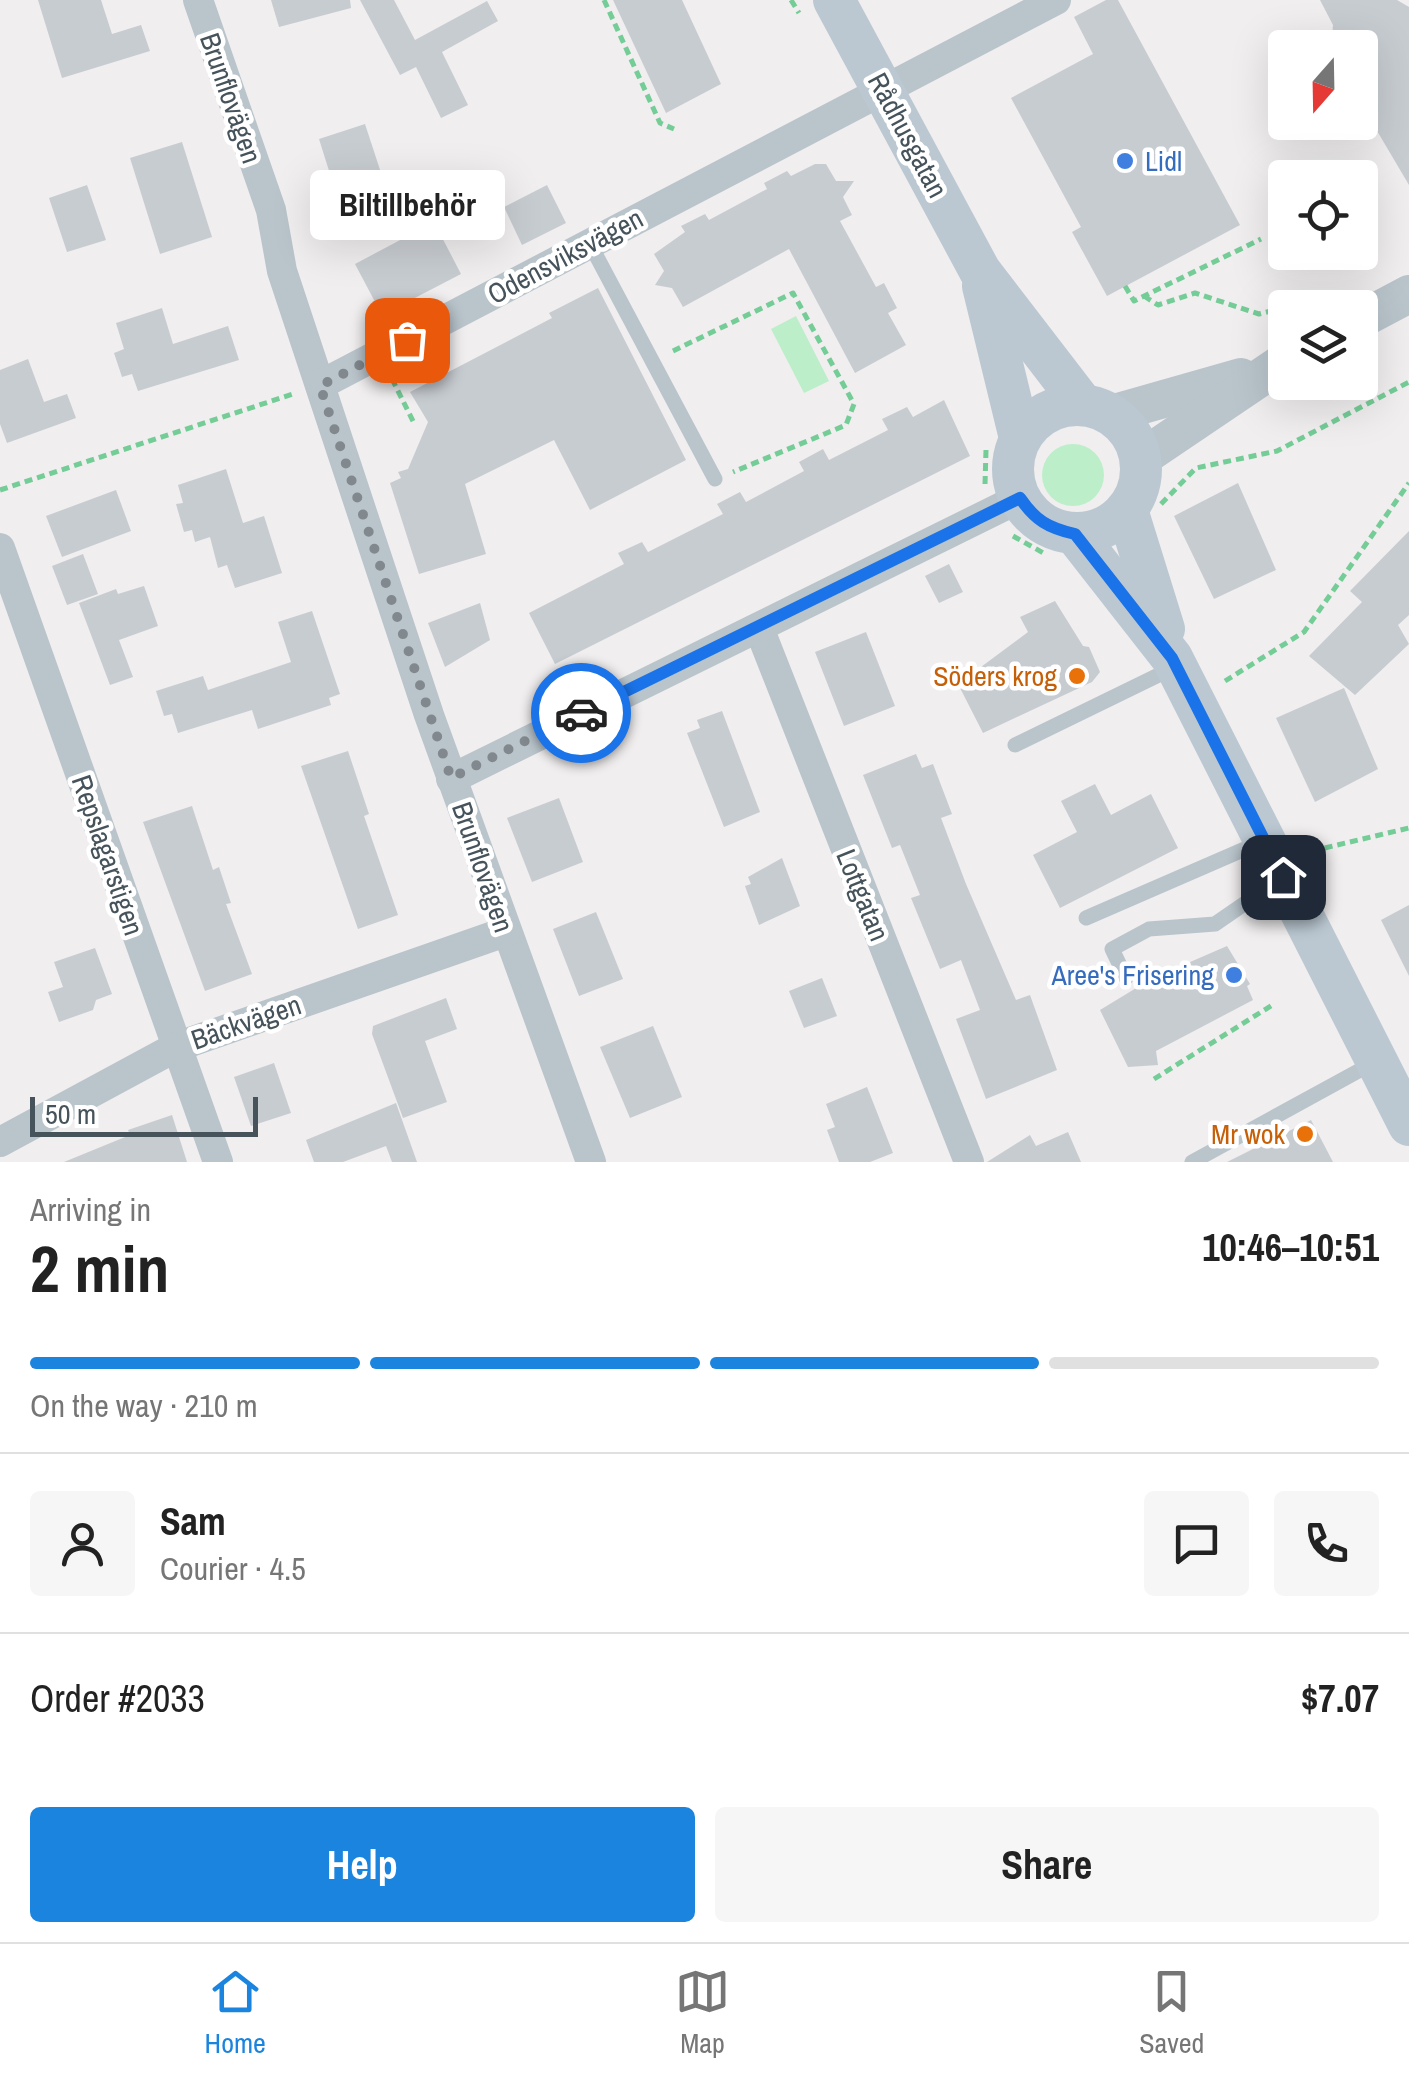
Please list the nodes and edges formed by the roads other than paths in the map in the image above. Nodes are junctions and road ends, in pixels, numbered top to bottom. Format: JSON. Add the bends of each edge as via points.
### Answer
{"nodes":[{"id":1,"x":198,"y":0,"type":"edge"},
{"id":2,"x":834,"y":0,"type":"edge"},
{"id":3,"x":1056,"y":0,"type":"edge"},
{"id":4,"x":882,"y":90,"type":"junction"},
{"id":5,"x":590,"y":244,"type":"junction"},
{"id":6,"x":980,"y":271,"type":"junction"},
{"id":7,"x":1409,"y":294,"type":"edge"},
{"id":8,"x":1378,"y":310,"type":"edge"},
{"id":9,"x":1268,"y":367,"type":"edge"},
{"id":10,"x":1268,"y":371,"type":"edge"},
{"id":11,"x":320,"y":386,"type":"junction"},
{"id":12,"x":1097,"y":410,"type":"junction"},
{"id":13,"x":1020,"y":438,"type":"junction"},
{"id":14,"x":1156,"y":448,"type":"junction"},
{"id":15,"x":716,"y":479,"type":"road end"},
{"id":16,"x":1020,"y":498,"type":"junction"},
{"id":17,"x":1143,"y":507,"type":"junction"},
{"id":18,"x":1075,"y":534,"type":"junction"},
{"id":19,"x":0,"y":548,"type":"edge"},
{"id":20,"x":759,"y":628,"type":"junction"},
{"id":21,"x":1174,"y":662,"type":"junction"},
{"id":22,"x":1015,"y":745,"type":"dead end"},
{"id":23,"x":451,"y":778,"type":"junction"},
{"id":24,"x":1286,"y":856,"type":"junction"},
{"id":25,"x":1086,"y":918,"type":"dead end"},
{"id":26,"x":505,"y":932,"type":"junction"},
{"id":27,"x":1126,"y":978,"type":"dead end"},
{"id":28,"x":176,"y":1047,"type":"junction"},
{"id":29,"x":1376,"y":1060,"type":"junction"},
{"id":30,"x":1409,"y":1125,"type":"edge"},
{"id":31,"x":0,"y":1142,"type":"edge"},
{"id":32,"x":218,"y":1162,"type":"edge"},
{"id":33,"x":591,"y":1162,"type":"edge"},
{"id":34,"x":969,"y":1162,"type":"edge"},
{"id":35,"x":1192,"y":1162,"type":"edge"}],
"edges":[{"from":1,"to":11,"type":"street","name":"Brunflovägen","via":[[272,210],[282,271]]},
{"from":2,"to":4,"type":"main road","name":"Rådhusgatan"},
{"from":3,"to":4,"type":"street","name":"Odensviksvägen"},
{"from":4,"to":5,"type":"street","name":"Odensviksvägen"},
{"from":4,"to":6,"type":"main road","name":"Rådhusgatan"},
{"from":5,"to":11,"type":"street","name":"Odensviksvägen"},
{"from":5,"to":15,"type":"lane"},
{"from":6,"to":12,"type":"main road","name":"Rådhusgatan"},
{"from":6,"to":13,"type":"main road","name":"Rådhusgatan"},
{"from":7,"to":8,"type":"street"},
{"from":9,"to":12,"type":"street"},
{"from":10,"to":14,"type":"street"},
{"from":11,"to":23,"type":"street","name":"Brunflovägen"},
{"from":12,"to":13,"type":"main road","via":[[1046,412]]},
{"from":12,"to":14,"type":"main road"},
{"from":13,"to":16,"type":"main road","via":[[1012,458]]},
{"from":14,"to":17,"type":"main road","via":[[1136,494]]},
{"from":16,"to":18,"type":"main road","via":[[1034,518]]},
{"from":16,"to":20,"type":"street"},
{"from":17,"to":18,"type":"main road"},
{"from":17,"to":21,"type":"main road"},
{"from":18,"to":21,"type":"main road"},
{"from":19,"to":28,"type":"street","name":"Repslagarstigen"},
{"from":20,"to":23,"type":"street"},
{"from":20,"to":34,"type":"street","name":"Lottgatan"},
{"from":21,"to":22,"type":"lane"},
{"from":21,"to":24,"type":"main road"},
{"from":23,"to":26,"type":"street","name":"Brunflovägen"},
{"from":24,"to":25,"type":"lane"},
{"from":24,"to":27,"type":"lane","via":[[1214,924],[1149,929],[1112,949]]},
{"from":24,"to":29,"type":"main road"},
{"from":26,"to":28,"type":"street","name":"Bäckvägen"},
{"from":26,"to":33,"type":"street","name":"Brunflovägen"},
{"from":28,"to":31,"type":"street","name":"Bäckvägen"},
{"from":28,"to":32,"type":"street","name":"Repslagarstigen"},
{"from":29,"to":30,"type":"main road"},
{"from":29,"to":35,"type":"lane"}]}
